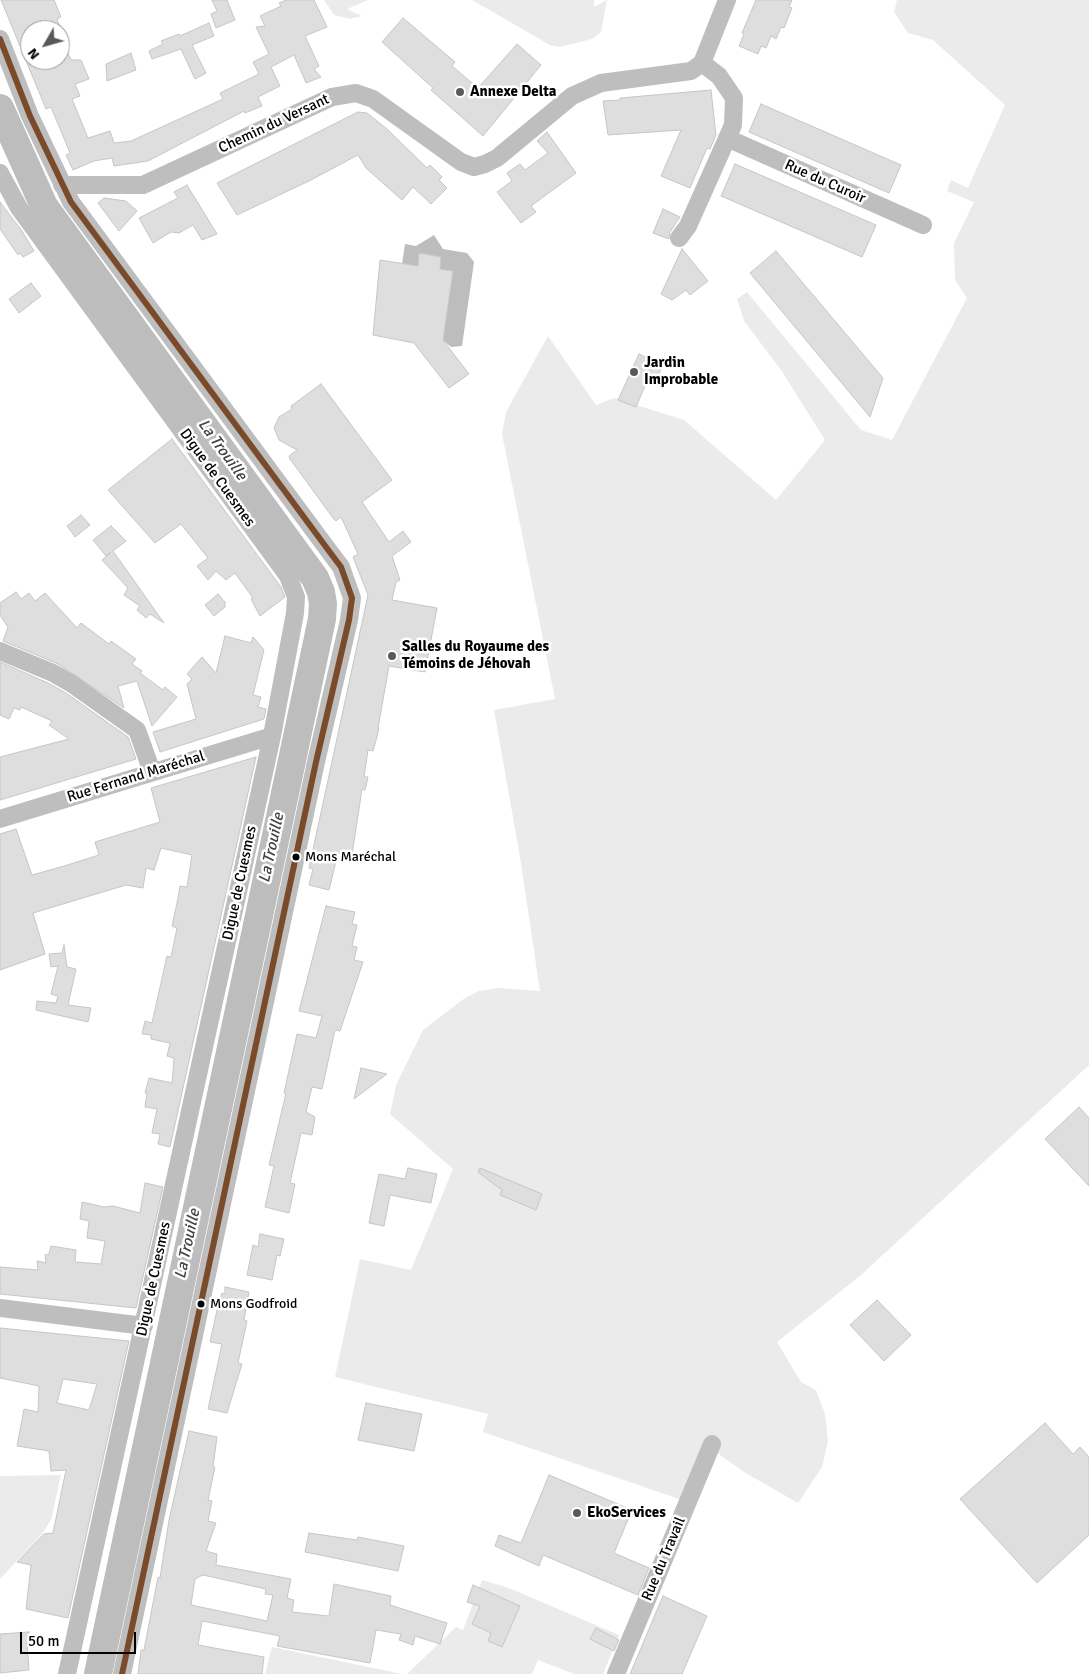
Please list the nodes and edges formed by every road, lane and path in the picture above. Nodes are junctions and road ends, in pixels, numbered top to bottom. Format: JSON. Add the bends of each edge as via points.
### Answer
{"nodes":[{"id":1,"x":727,"y":0,"type":"edge"},
{"id":2,"x":0,"y":39,"type":"edge"},
{"id":3,"x":702,"y":63,"type":"junction"},
{"id":4,"x":727,"y":138,"type":"junction"},
{"id":5,"x":0,"y":173,"type":"edge"},
{"id":6,"x":62,"y":186,"type":"junction"},
{"id":7,"x":5,"y":195,"type":"edge"},
{"id":8,"x":923,"y":225,"type":"dead end"},
{"id":9,"x":679,"y":238,"type":"dead end"},
{"id":10,"x":0,"y":651,"type":"edge"},
{"id":11,"x":272,"y":736,"type":"junction"},
{"id":12,"x":152,"y":772,"type":"junction"},
{"id":13,"x":0,"y":819,"type":"edge"},
{"id":14,"x":0,"y":1308,"type":"edge"},
{"id":15,"x":144,"y":1326,"type":"junction"},
{"id":16,"x":712,"y":1444,"type":"dead end"},
{"id":17,"x":67,"y":1674,"type":"edge"},
{"id":18,"x":122,"y":1674,"type":"edge"},
{"id":19,"x":616,"y":1674,"type":"edge"}],
"edges":[{"from":1,"to":3,"type":"street"},
{"from":2,"to":6,"type":"street"},
{"from":3,"to":4,"type":"street","via":[[719,76],[734,98],[733,125]]},
{"from":3,"to":6,"type":"street","name":"Chemin du Versant","via":[[691,71],[601,83],[572,96],[497,158],[474,167],[449,156],[373,98],[356,93],[332,97],[144,185]]},
{"from":4,"to":8,"type":"street","name":"Rue du Curoir"},
{"from":4,"to":9,"type":"street","via":[[688,226]]},
{"from":5,"to":7,"type":"street","name":"Digue de Cuesmes"},
{"from":6,"to":18,"type":"street","via":[[326,546],[348,583],[352,598]]},
{"from":7,"to":11,"type":"street","name":"Digue de Cuesmes","via":[[288,576],[296,597],[295,613]]},
{"from":10,"to":12,"type":"street","via":[[53,673],[137,730]]},
{"from":11,"to":12,"type":"street","name":"Rue Fernand Maréchal"},
{"from":11,"to":15,"type":"street","name":"Digue de Cuesmes"},
{"from":12,"to":13,"type":"street","name":"Rue Fernand Maréchal"},
{"from":14,"to":15,"type":"street"},
{"from":15,"to":17,"type":"street","name":"Digue de Cuesmes"},
{"from":16,"to":19,"type":"street","name":"Rue du Travail"}]}
